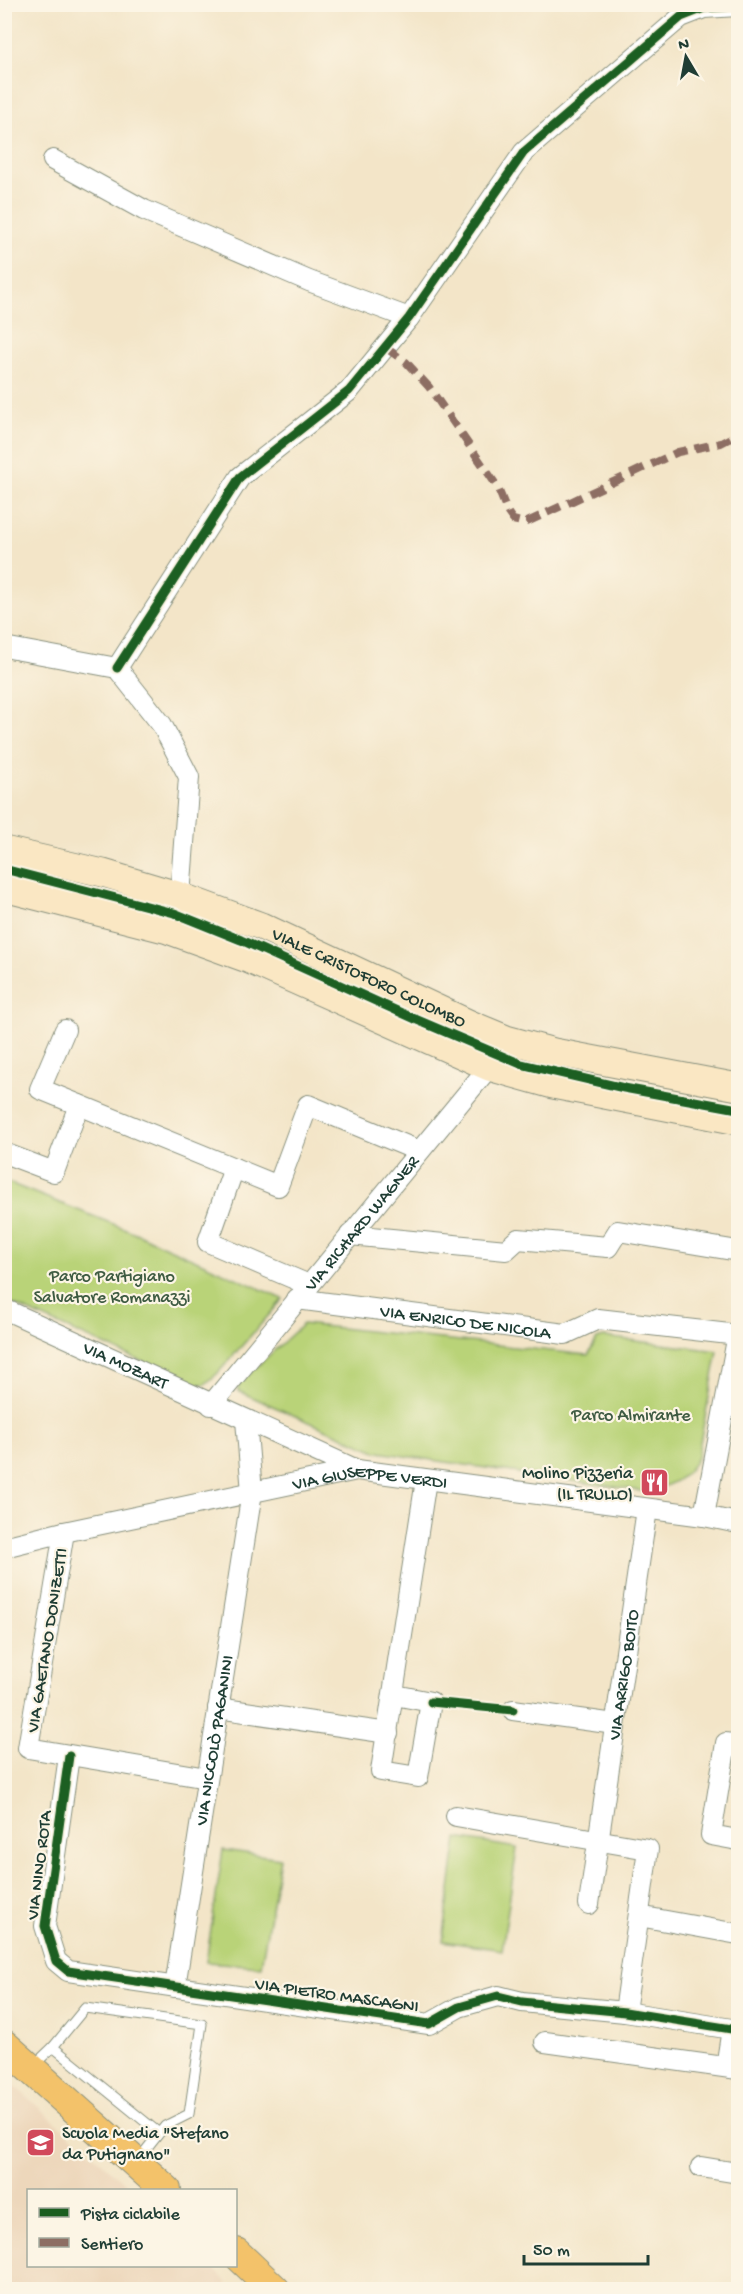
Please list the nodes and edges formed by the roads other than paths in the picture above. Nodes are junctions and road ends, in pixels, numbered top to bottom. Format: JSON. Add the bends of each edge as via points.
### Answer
{"nodes":[{"id":1,"x":738,"y":6,"type":"edge"},
{"id":2,"x":691,"y":9,"type":"edge"},
{"id":3,"x":53,"y":160,"type":"dead end"},
{"id":4,"x":409,"y":318,"type":"junction"},
{"id":5,"x":4,"y":647,"type":"edge"},
{"id":6,"x":117,"y":668,"type":"junction"},
{"id":7,"x":4,"y":850,"type":"edge"},
{"id":8,"x":6,"y":893,"type":"edge"},
{"id":9,"x":180,"y":896,"type":"junction"},
{"id":10,"x":168,"y":930,"type":"junction"},
{"id":11,"x":65,"y":1030,"type":"dead end"},
{"id":12,"x":506,"y":1039,"type":"junction"},
{"id":13,"x":489,"y":1067,"type":"junction"},
{"id":14,"x":738,"y":1088,"type":"edge"},
{"id":15,"x":79,"y":1105,"type":"junction"},
{"id":16,"x":738,"y":1121,"type":"edge"},
{"id":17,"x":419,"y":1151,"type":"junction"},
{"id":18,"x":4,"y":1153,"type":"edge"},
{"id":19,"x":234,"y":1168,"type":"junction"},
{"id":20,"x":350,"y":1235,"type":"junction"},
{"id":21,"x":738,"y":1251,"type":"edge"},
{"id":22,"x":303,"y":1292,"type":"junction"},
{"id":23,"x":4,"y":1310,"type":"edge"},
{"id":24,"x":738,"y":1334,"type":"edge"},
{"id":25,"x":211,"y":1405,"type":"junction"},
{"id":26,"x":246,"y":1420,"type":"junction"},
{"id":27,"x":357,"y":1470,"type":"junction"},
{"id":28,"x":426,"y":1479,"type":"junction"},
{"id":29,"x":252,"y":1492,"type":"junction"},
{"id":30,"x":647,"y":1509,"type":"junction"},
{"id":31,"x":704,"y":1516,"type":"junction"},
{"id":32,"x":738,"y":1522,"type":"edge"},
{"id":33,"x":64,"y":1532,"type":"junction"},
{"id":34,"x":4,"y":1547,"type":"edge"},
{"id":35,"x":395,"y":1695,"type":"junction"},
{"id":36,"x":218,"y":1708,"type":"junction"},
{"id":37,"x":513,"y":1710,"type":"dead end"},
{"id":38,"x":615,"y":1724,"type":"junction"},
{"id":39,"x":388,"y":1733,"type":"junction"},
{"id":40,"x":738,"y":1745,"type":"edge"},
{"id":41,"x":69,"y":1756,"type":"junction"},
{"id":42,"x":207,"y":1778,"type":"junction"},
{"id":43,"x":456,"y":1816,"type":"dead end"},
{"id":44,"x":598,"y":1839,"type":"junction"},
{"id":45,"x":738,"y":1840,"type":"edge"},
{"id":46,"x":589,"y":1904,"type":"dead end"},
{"id":47,"x":639,"y":1916,"type":"junction"},
{"id":48,"x":738,"y":1934,"type":"edge"},
{"id":49,"x":68,"y":1971,"type":"joint"},
{"id":50,"x":175,"y":1987,"type":"junction"},
{"id":51,"x":625,"y":2012,"type":"junction"},
{"id":52,"x":735,"y":2029,"type":"edge"},
{"id":53,"x":544,"y":2042,"type":"dead end"},
{"id":54,"x":4,"y":2045,"type":"edge"},
{"id":55,"x":53,"y":2047,"type":"junction"},
{"id":56,"x":30,"y":2068,"type":"junction"},
{"id":57,"x":732,"y":2068,"type":"edge"},
{"id":58,"x":159,"y":2133,"type":"junction"},
{"id":59,"x":135,"y":2163,"type":"junction"},
{"id":60,"x":701,"y":2167,"type":"dead end"},
{"id":61,"x":738,"y":2173,"type":"edge"},
{"id":62,"x":165,"y":2189,"type":"edge"},
{"id":63,"x":237,"y":2254,"type":"edge"},
{"id":64,"x":275,"y":2289,"type":"edge"}],
"edges":[{"from":1,"to":2,"type":"street"},
{"from":2,"to":4,"type":"street","via":[[524,152]]},
{"from":3,"to":4,"type":"street","via":[[144,210],[309,281]]},
{"from":4,"to":6,"type":"street","via":[[349,391],[240,477]]},
{"from":5,"to":6,"type":"street"},
{"from":6,"to":9,"type":"street","via":[[162,725],[189,777]]},
{"from":7,"to":9,"type":"main road","name":"VIALE CRISTOFORO COLOMBO"},
{"from":8,"to":10,"type":"main road","name":"VIALE CRISTOFORO COLOMBO"},
{"from":9,"to":10,"type":"street"},
{"from":9,"to":12,"type":"main road","name":"VIALE CRISTOFORO COLOMBO","via":[[261,926]]},
{"from":10,"to":13,"type":"main road","name":"VIALE CRISTOFORO COLOMBO","via":[[245,958]]},
{"from":11,"to":15,"type":"street","via":[[40,1089]]},
{"from":12,"to":13,"type":"street","name":"VIA RICHARD WAGNER"},
{"from":12,"to":14,"type":"main road","name":"VIALE CRISTOFORO COLOMBO"},
{"from":13,"to":16,"type":"main road","name":"VIALE CRISTOFORO COLOMBO","via":[[553,1086]]},
{"from":13,"to":17,"type":"street","name":"VIA RICHARD WAGNER"},
{"from":15,"to":18,"type":"street","via":[[54,1172]]},
{"from":15,"to":19,"type":"street"},
{"from":17,"to":19,"type":"street","via":[[308,1105],[278,1186]]},
{"from":17,"to":20,"type":"street","name":"VIA RICHARD WAGNER"},
{"from":19,"to":22,"type":"street","name":"VIA ENRICO DE NICOLA","via":[[208,1242]]},
{"from":20,"to":21,"type":"street","via":[[506,1250],[518,1239],[608,1247],[618,1231]]},
{"from":20,"to":22,"type":"street","name":"VIA RICHARD WAGNER"},
{"from":22,"to":24,"type":"street","name":"VIA ENRICO DE NICOLA","via":[[565,1334],[598,1319]]},
{"from":22,"to":25,"type":"street","name":"VIA RICHARD WAGNER"},
{"from":23,"to":25,"type":"street","name":"VIA MOZART"},
{"from":24,"to":31,"type":"street"},
{"from":25,"to":26,"type":"street","name":"VIA MOZART"},
{"from":26,"to":27,"type":"street","name":"VIA MOZART"},
{"from":26,"to":29,"type":"street","name":"VIA NICCOLÒ PAGANINI"},
{"from":27,"to":28,"type":"street","name":"VIA GIUSEPPE VERDI"},
{"from":27,"to":29,"type":"street","name":"VIA GIUSEPPE VERDI"},
{"from":28,"to":30,"type":"street","name":"VIA GIUSEPPE VERDI"},
{"from":28,"to":35,"type":"street"},
{"from":29,"to":33,"type":"street","name":"VIA GIUSEPPE VERDI"},
{"from":29,"to":36,"type":"street","name":"VIA NICCOLÒ PAGANINI"},
{"from":30,"to":31,"type":"street","name":"VIA GIUSEPPE VERDI"},
{"from":30,"to":38,"type":"street","name":"VIA ARRIGO BOITO"},
{"from":31,"to":32,"type":"street","name":"VIA GIUSEPPE VERDI"},
{"from":33,"to":34,"type":"street","name":"VIA GIUSEPPE VERDI"},
{"from":33,"to":41,"type":"street","name":"VIA GAETANO DONIZETTI","via":[[28,1748]]},
{"from":35,"to":39,"type":"street"},
{"from":35,"to":39,"type":"street","via":[[431,1702],[418,1777],[381,1771]]},
{"from":36,"to":39,"type":"street"},
{"from":36,"to":42,"type":"street","name":"VIA NICCOLÒ PAGANINI"},
{"from":37,"to":38,"type":"street"},
{"from":38,"to":44,"type":"street","name":"VIA ARRIGO BOITO"},
{"from":40,"to":45,"type":"street","via":[[726,1743],[711,1836]]},
{"from":41,"to":42,"type":"street"},
{"from":41,"to":49,"type":"street","name":"VIA NINO ROTA","via":[[45,1926],[56,1961]]},
{"from":42,"to":50,"type":"street","name":"VIA NICCOLÒ PAGANINI"},
{"from":43,"to":44,"type":"street"},
{"from":44,"to":46,"type":"street","name":"VIA ARRIGO BOITO"},
{"from":44,"to":47,"type":"street","via":[[648,1849]]},
{"from":47,"to":48,"type":"street"},
{"from":47,"to":51,"type":"street"},
{"from":49,"to":50,"type":"street","name":"VIA PIETRO MASCAGNI"},
{"from":50,"to":51,"type":"street","name":"VIA PIETRO MASCAGNI","via":[[429,2024],[459,2007],[498,1996]]},
{"from":51,"to":52,"type":"street","name":"VIA PIETRO MASCAGNI"},
{"from":52,"to":57,"type":"street"},
{"from":53,"to":57,"type":"street"},
{"from":54,"to":56,"type":"main road"},
{"from":55,"to":56,"type":"lane"},
{"from":55,"to":58,"type":"lane"},
{"from":55,"to":58,"type":"lane","via":[[85,2008],[202,2025],[189,2114]]},
{"from":56,"to":59,"type":"main road"},
{"from":58,"to":59,"type":"lane"},
{"from":59,"to":62,"type":"main road"},
{"from":60,"to":61,"type":"street"},
{"from":63,"to":64,"type":"main road"}]}
